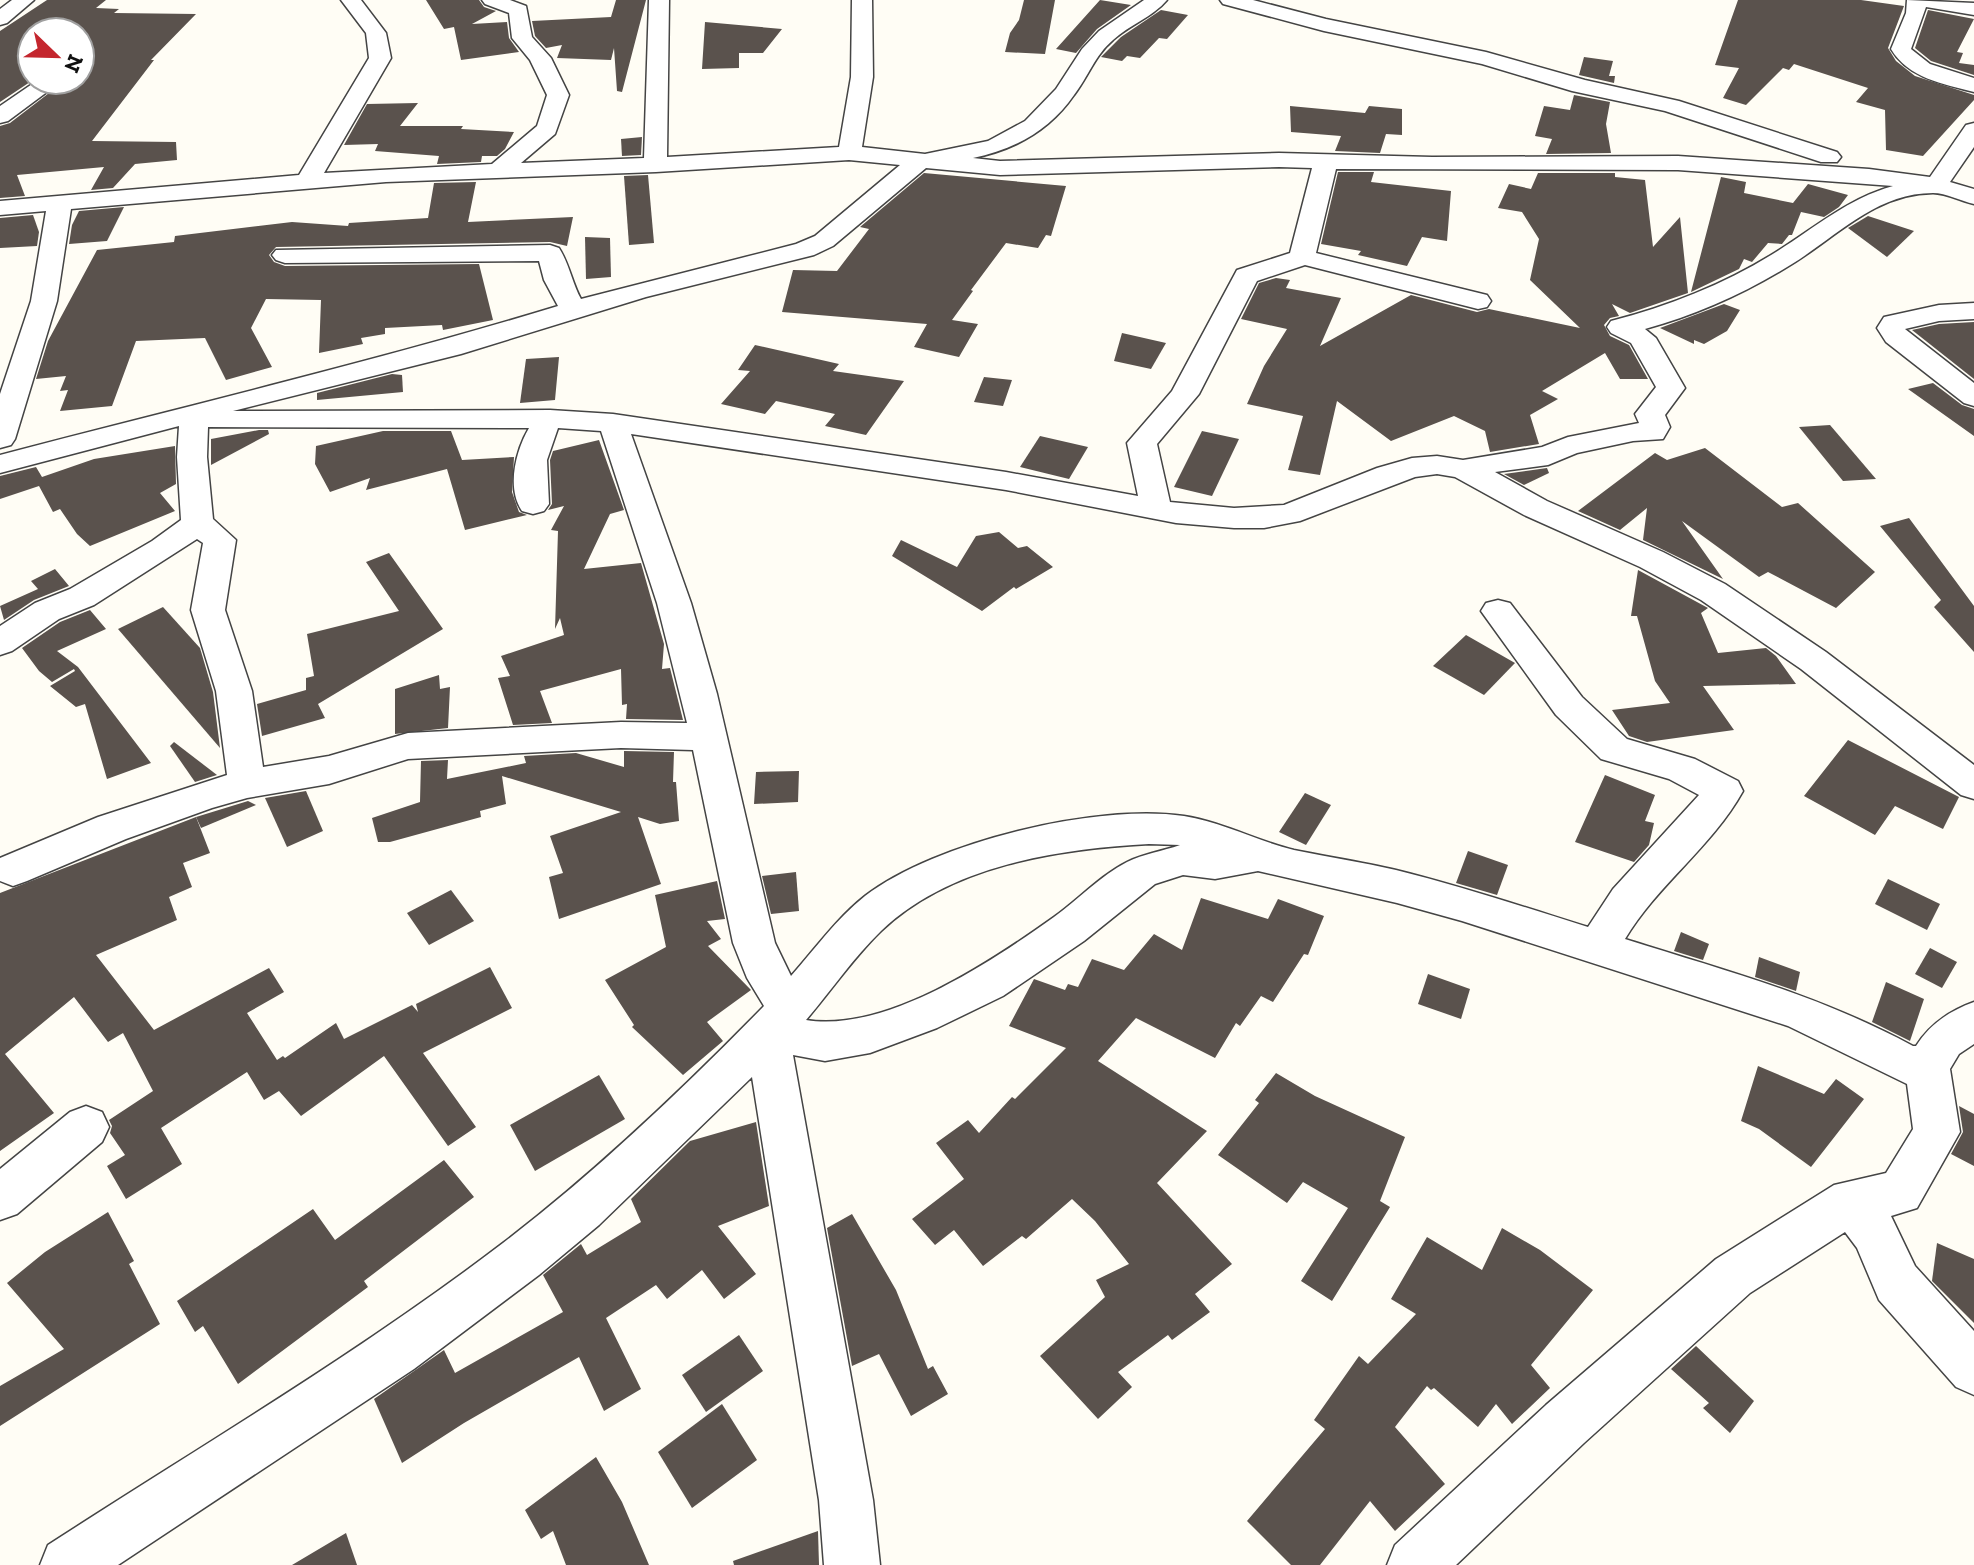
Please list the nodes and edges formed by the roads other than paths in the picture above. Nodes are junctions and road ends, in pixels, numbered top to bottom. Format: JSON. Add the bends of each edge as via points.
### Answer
{"nodes":[{"id":1,"x":24,"y":0,"type":"edge"},
{"id":2,"x":351,"y":0,"type":"edge"},
{"id":3,"x":492,"y":0,"type":"edge"},
{"id":4,"x":659,"y":0,"type":"edge"},
{"id":5,"x":862,"y":0,"type":"edge"},
{"id":6,"x":1157,"y":0,"type":"edge"},
{"id":7,"x":1230,"y":0,"type":"edge"},
{"id":8,"x":1917,"y":0,"type":"edge"},
{"id":9,"x":1974,"y":9,"type":"edge"},
{"id":10,"x":0,"y":19,"type":"edge"},
{"id":11,"x":1974,"y":85,"type":"edge"},
{"id":12,"x":29,"y":96,"type":"edge"},
{"id":13,"x":0,"y":116,"type":"edge"},
{"id":14,"x":1974,"y":130,"type":"edge"},
{"id":15,"x":849,"y":153,"type":"junction"},
{"id":16,"x":1326,"y":161,"type":"junction"},
{"id":17,"x":918,"y":162,"type":"junction"},
{"id":18,"x":656,"y":165,"type":"junction"},
{"id":19,"x":500,"y":169,"type":"junction"},
{"id":20,"x":307,"y":182,"type":"junction"},
{"id":21,"x":1936,"y":185,"type":"junction"},
{"id":22,"x":1974,"y":197,"type":"edge"},
{"id":23,"x":60,"y":204,"type":"junction"},
{"id":24,"x":0,"y":208,"type":"edge"},
{"id":25,"x":285,"y":255,"type":"dead end"},
{"id":26,"x":1302,"y":257,"type":"junction"},
{"id":27,"x":1478,"y":301,"type":"dead end"},
{"id":28,"x":574,"y":310,"type":"junction"},
{"id":29,"x":1974,"y":311,"type":"edge"},
{"id":30,"x":1974,"y":397,"type":"edge"},
{"id":31,"x":550,"y":419,"type":"junction"},
{"id":32,"x":182,"y":420,"type":"junction"},
{"id":33,"x":613,"y":423,"type":"junction"},
{"id":34,"x":0,"y":439,"type":"edge"},
{"id":35,"x":0,"y":464,"type":"edge"},
{"id":36,"x":1465,"y":469,"type":"junction"},
{"id":37,"x":533,"y":504,"type":"dead end"},
{"id":38,"x":1156,"y":509,"type":"junction"},
{"id":39,"x":197,"y":523,"type":"junction"},
{"id":40,"x":1498,"y":611,"type":"dead end"},
{"id":41,"x":0,"y":643,"type":"edge"},
{"id":42,"x":708,"y":737,"type":"junction"},
{"id":43,"x":247,"y":784,"type":"junction"},
{"id":44,"x":1974,"y":785,"type":"edge"},
{"id":45,"x":1263,"y":856,"type":"junction"},
{"id":46,"x":13,"y":870,"type":"dead end"},
{"id":47,"x":1588,"y":946,"type":"junction"},
{"id":48,"x":801,"y":996,"type":"junction"},
{"id":49,"x":1974,"y":1021,"type":"edge"},
{"id":50,"x":767,"y":1032,"type":"junction"},
{"id":51,"x":1927,"y":1067,"type":"junction"},
{"id":52,"x":86,"y":1127,"type":"dead end"},
{"id":53,"x":0,"y":1198,"type":"edge"},
{"id":54,"x":1851,"y":1201,"type":"junction"},
{"id":55,"x":1974,"y":1369,"type":"edge"},
{"id":56,"x":68,"y":1565,"type":"edge"},
{"id":57,"x":852,"y":1565,"type":"edge"},
{"id":58,"x":1415,"y":1565,"type":"edge"}],
"edges":[{"from":1,"to":10,"type":"street"},
{"from":2,"to":20,"type":"street","via":[[376,33],[380,58]]},
{"from":3,"to":19,"type":"street","via":[[519,10],[522,38],[540,58],[558,95],[547,129]]},
{"from":4,"to":18,"type":"street","via":[[653,103]]},
{"from":5,"to":15,"type":"street","via":[[859,109]]},
{"from":6,"to":17,"type":"street","via":[[1106,35],[1065,93],[1017,137],[995,147]]},
{"from":7,"to":21,"type":"street","via":[[1671,106]]},
{"from":8,"to":9,"type":"street"},
{"from":8,"to":11,"type":"street","via":[[1903,54],[1920,67]]},
{"from":12,"to":13,"type":"street"},
{"from":14,"to":21,"type":"street"},
{"from":15,"to":17,"type":"street"},
{"from":15,"to":18,"type":"street"},
{"from":16,"to":17,"type":"street","via":[[1000,168]]},
{"from":16,"to":21,"type":"street","via":[[1678,163]]},
{"from":16,"to":26,"type":"street"},
{"from":17,"to":28,"type":"street","via":[[814,247]]},
{"from":18,"to":19,"type":"street"},
{"from":19,"to":20,"type":"street"},
{"from":20,"to":23,"type":"street"},
{"from":21,"to":22,"type":"street"},
{"from":21,"to":36,"type":"street","via":[[1872,199],[1740,282],[1675,311],[1621,327],[1642,338],[1671,388],[1650,414],[1652,433],[1633,432],[1568,446],[1548,456]]},
{"from":23,"to":24,"type":"street"},
{"from":23,"to":34,"type":"street","via":[[44,301]]},
{"from":25,"to":28,"type":"street","via":[[550,253],[557,280]]},
{"from":26,"to":27,"type":"street"},
{"from":26,"to":38,"type":"street","via":[[1246,276],[1185,394],[1142,443]]},
{"from":28,"to":32,"type":"street","via":[[508,333]]},
{"from":29,"to":30,"type":"street","via":[[1908,318],[1891,328]]},
{"from":31,"to":32,"type":"street"},
{"from":31,"to":33,"type":"street"},
{"from":31,"to":37,"type":"street","via":[[529,466]]},
{"from":32,"to":35,"type":"street"},
{"from":32,"to":39,"type":"street","via":[[192,457]]},
{"from":33,"to":38,"type":"street","via":[[950,472]]},
{"from":33,"to":42,"type":"street","via":[[674,603]]},
{"from":36,"to":38,"type":"street","via":[[1424,465],[1277,517],[1246,519]]},
{"from":36,"to":44,"type":"street","via":[[1520,501],[1658,561],[1712,592],[1845,685]]},
{"from":39,"to":41,"type":"street","via":[[164,548],[82,597],[47,611]]},
{"from":39,"to":43,"type":"street","via":[[220,540],[208,610],[234,691]]},
{"from":40,"to":47,"type":"street","via":[[1569,706],[1614,749],[1682,769],[1724,791],[1627,900],[1601,942]]},
{"from":42,"to":43,"type":"street","via":[[621,735],[408,746],[329,770]]},
{"from":42,"to":48,"type":"street","via":[[754,943],[783,999]]},
{"from":43,"to":46,"type":"street","via":[[112,828]]},
{"from":45,"to":47,"type":"street","via":[[1410,890]]},
{"from":45,"to":48,"type":"street","via":[[1193,831],[1152,828],[1050,841],[981,858],[894,897],[853,932]]},
{"from":45,"to":50,"type":"street","via":[[1215,863],[1183,860],[1141,873],[988,983],[870,1034],[825,1042]]},
{"from":47,"to":51,"type":"street","via":[[1799,1011],[1906,1064]]},
{"from":48,"to":50,"type":"street"},
{"from":49,"to":51,"type":"street","via":[[1943,1041]]},
{"from":50,"to":56,"type":"street","via":[[583,1208],[465,1304]]},
{"from":50,"to":57,"type":"street","via":[[846,1500]]},
{"from":51,"to":54,"type":"street","via":[[1937,1132],[1900,1192]]},
{"from":52,"to":53,"type":"street"},
{"from":54,"to":55,"type":"street","via":[[1878,1237],[1897,1283]]},
{"from":54,"to":58,"type":"street","via":[[1733,1276]]}]}
